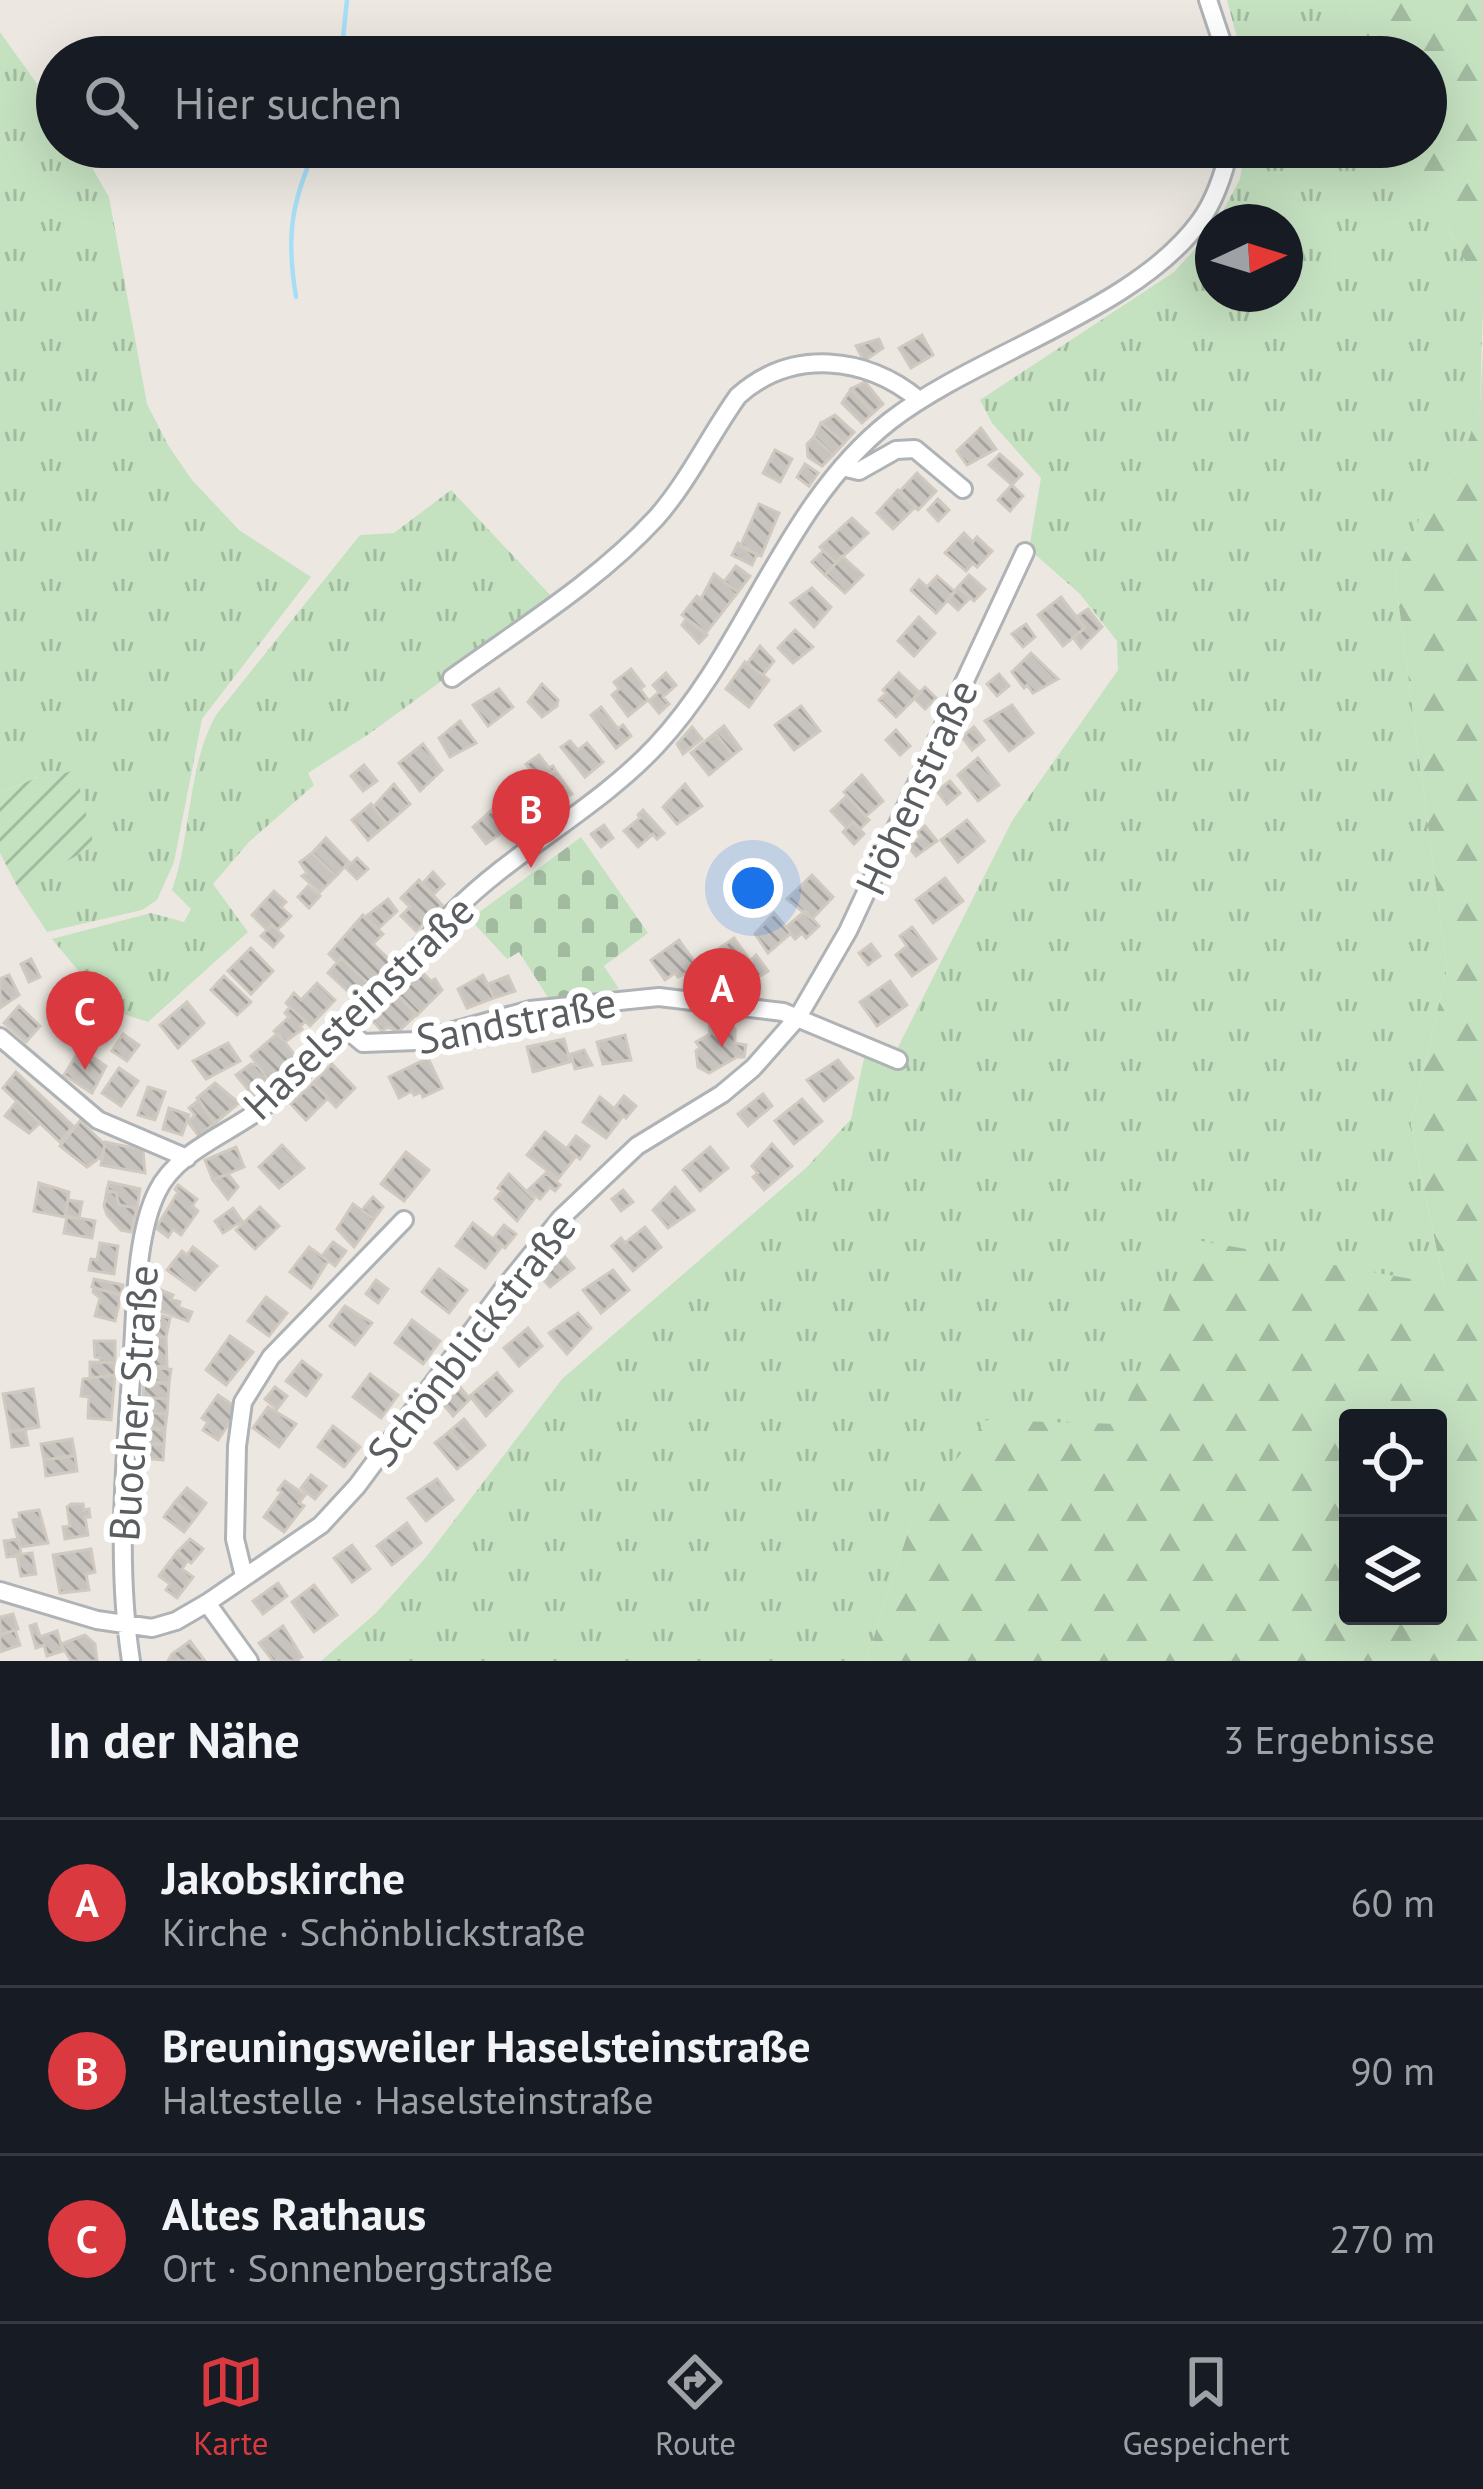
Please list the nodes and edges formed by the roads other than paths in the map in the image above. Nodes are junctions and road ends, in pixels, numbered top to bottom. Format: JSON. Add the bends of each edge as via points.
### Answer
{"nodes":[{"id":1,"x":1208,"y":0,"type":"edge"},
{"id":2,"x":1220,"y":36,"type":"edge"},
{"id":3,"x":1225,"y":168,"type":"edge"},
{"id":4,"x":919,"y":400,"type":"junction"},
{"id":5,"x":842,"y":467,"type":"junction"},
{"id":6,"x":963,"y":489,"type":"dead end"},
{"id":7,"x":1025,"y":552,"type":"dead end"},
{"id":8,"x":452,"y":678,"type":"dead end"},
{"id":9,"x":797,"y":1017,"type":"junction"},
{"id":10,"x":345,"y":1028,"type":"junction"},
{"id":11,"x":0,"y":1037,"type":"edge"},
{"id":12,"x":898,"y":1060,"type":"dead end"},
{"id":13,"x":187,"y":1158,"type":"junction"},
{"id":14,"x":404,"y":1220,"type":"dead end"},
{"id":15,"x":244,"y":1576,"type":"junction"},
{"id":16,"x":0,"y":1591,"type":"edge"},
{"id":17,"x":207,"y":1603,"type":"junction"},
{"id":18,"x":125,"y":1625,"type":"junction"},
{"id":19,"x":131,"y":1661,"type":"edge"},
{"id":20,"x":249,"y":1661,"type":"edge"}],
"edges":[{"from":1,"to":2,"type":"street"},
{"from":3,"to":4,"type":"street","name":"Haselsteinstraße","via":[[1202,218],[1135,282]]},
{"from":4,"to":5,"type":"street","name":"Haselsteinstraße"},
{"from":4,"to":8,"type":"street","via":[[888,377],[848,365],[798,364],[755,381],[640,535]]},
{"from":5,"to":6,"type":"street","via":[[859,471],[896,449],[914,449]]},
{"from":5,"to":10,"type":"street","name":"Haselsteinstraße","via":[[704,688],[656,747],[456,909]]},
{"from":7,"to":9,"type":"street","name":"Höhenstraße","via":[[848,932]]},
{"from":9,"to":10,"type":"street","name":"Sandstraße","via":[[725,1002],[628,997],[530,1010],[417,1041],[363,1043]]},
{"from":9,"to":12,"type":"street","name":"Sandstraße"},
{"from":9,"to":15,"type":"street","name":"Schönblickstraße","via":[[722,1094],[598,1180],[536,1247],[357,1486],[320,1525]]},
{"from":10,"to":13,"type":"street","name":"Haselsteinstraße","via":[[262,1108]]},
{"from":11,"to":13,"type":"street","via":[[98,1120]]},
{"from":13,"to":18,"type":"street","name":"Buocher Straße","via":[[157,1191],[138,1277],[123,1516]]},
{"from":14,"to":15,"type":"street","via":[[271,1357],[243,1402],[236,1539]]},
{"from":15,"to":17,"type":"street","name":"Schönblickstraße"},
{"from":16,"to":18,"type":"street"},
{"from":17,"to":18,"type":"street","name":"Schönblickstraße","via":[[164,1624]]},
{"from":17,"to":20,"type":"street"},
{"from":18,"to":19,"type":"street","name":"Buocher Straße"}]}
